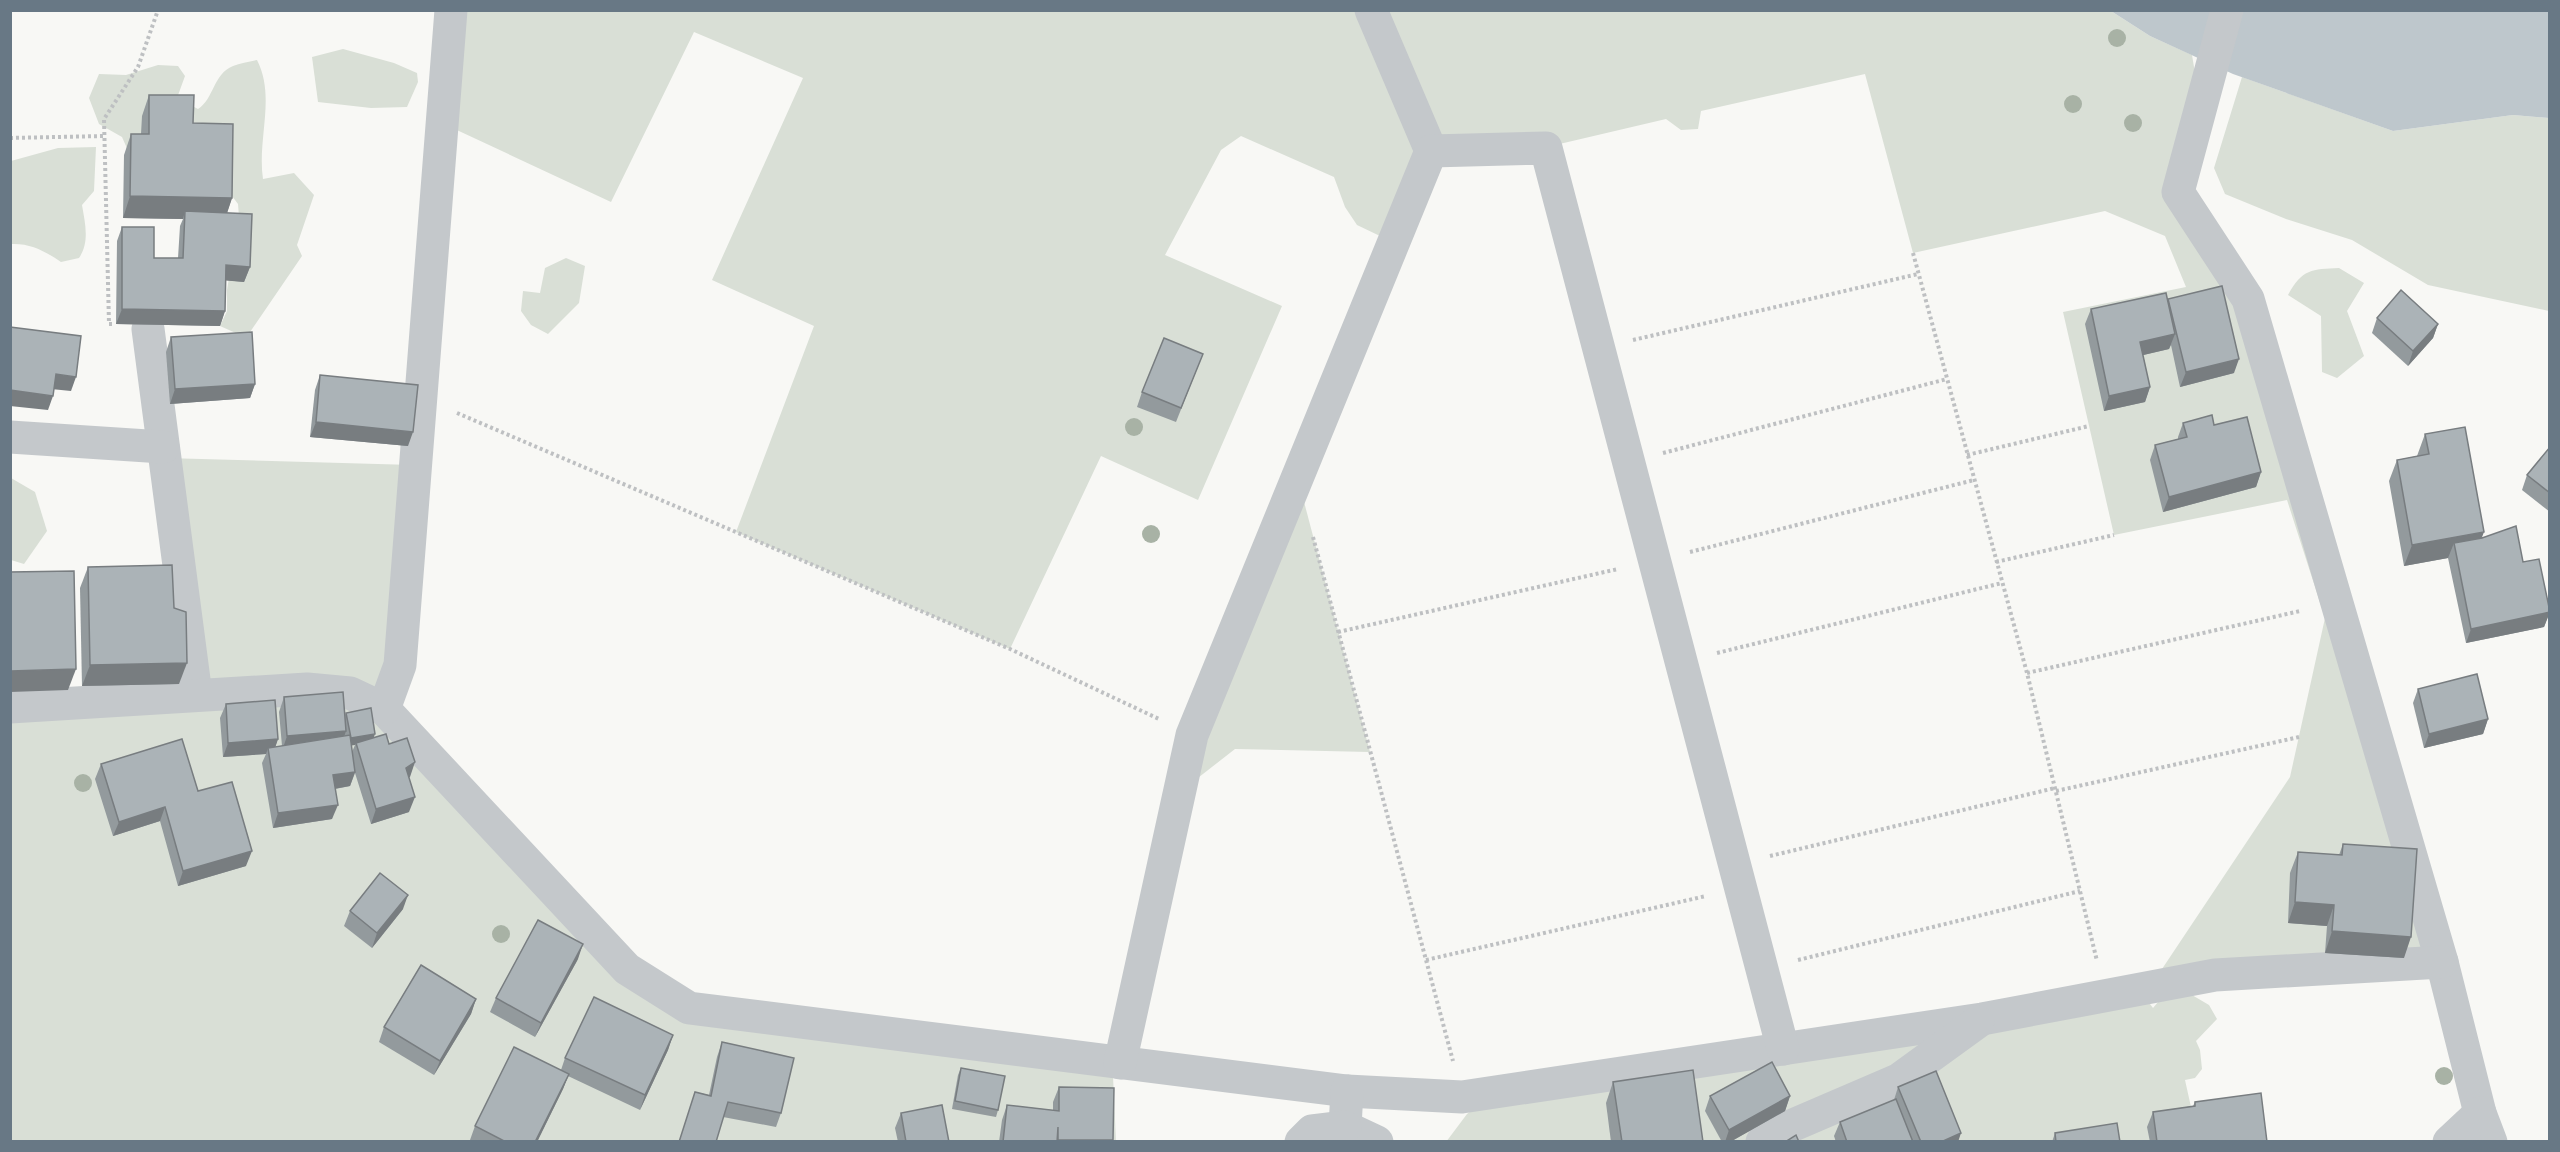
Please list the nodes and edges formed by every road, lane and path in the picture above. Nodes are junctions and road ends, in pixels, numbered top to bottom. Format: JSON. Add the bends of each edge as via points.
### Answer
{"nodes":[{"id":1,"x":158,"y":10,"type":"edge"},
{"id":2,"x":451,"y":10,"type":"edge"},
{"id":3,"x":1371,"y":10,"type":"edge"},
{"id":4,"x":2227,"y":10,"type":"edge"},
{"id":5,"x":105,"y":136,"type":"junction"},
{"id":6,"x":10,"y":138,"type":"edge"},
{"id":7,"x":1431,"y":152,"type":"junction"},
{"id":8,"x":1913,"y":253,"type":"dead end"},
{"id":9,"x":1918,"y":274,"type":"junction"},
{"id":10,"x":148,"y":329,"type":"joint"},
{"id":11,"x":1599,"y":348,"type":"junction"},
{"id":12,"x":1947,"y":379,"type":"junction"},
{"id":13,"x":450,"y":410,"type":"dead end"},
{"id":14,"x":2089,"y":426,"type":"dead end"},
{"id":15,"x":10,"y":437,"type":"edge"},
{"id":16,"x":163,"y":447,"type":"junction"},
{"id":17,"x":1967,"y":455,"type":"junction"},
{"id":18,"x":1629,"y":462,"type":"junction"},
{"id":19,"x":1974,"y":480,"type":"junction"},
{"id":20,"x":1312,"y":534,"type":"dead end"},
{"id":21,"x":2114,"y":535,"type":"dead end"},
{"id":22,"x":1654,"y":560,"type":"junction"},
{"id":23,"x":1996,"y":562,"type":"junction"},
{"id":24,"x":2002,"y":583,"type":"junction"},
{"id":25,"x":2310,"y":609,"type":"dead end"},
{"id":26,"x":1338,"y":632,"type":"junction"},
{"id":27,"x":1681,"y":662,"type":"junction"},
{"id":28,"x":2026,"y":673,"type":"junction"},
{"id":29,"x":196,"y":695,"type":"junction"},
{"id":30,"x":10,"y":707,"type":"edge"},
{"id":31,"x":384,"y":709,"type":"junction"},
{"id":32,"x":1192,"y":735,"type":"junction"},
{"id":33,"x":2299,"y":737,"type":"dead end"},
{"id":34,"x":2055,"y":790,"type":"junction"},
{"id":35,"x":1738,"y":876,"type":"junction"},
{"id":36,"x":2080,"y":891,"type":"junction"},
{"id":37,"x":1426,"y":960,"type":"junction"},
{"id":38,"x":2442,"y":962,"type":"junction"},
{"id":39,"x":2099,"y":966,"type":"dead end"},
{"id":40,"x":1762,"y":969,"type":"junction"},
{"id":41,"x":1982,"y":1019,"type":"junction"},
{"id":42,"x":1783,"y":1049,"type":"junction"},
{"id":43,"x":1120,"y":1063,"type":"junction"},
{"id":44,"x":1347,"y":1091,"type":"junction"},
{"id":45,"x":1462,"y":1097,"type":"junction"},
{"id":46,"x":1345,"y":1127,"type":"junction"},
{"id":47,"x":2486,"y":1127,"type":"edge"},
{"id":48,"x":1301,"y":1142,"type":"edge"},
{"id":49,"x":1377,"y":1142,"type":"edge"},
{"id":50,"x":1762,"y":1142,"type":"edge"},
{"id":51,"x":2449,"y":1142,"type":"edge"}],
"edges":[{"from":1,"to":5,"type":"path","via":[[138,67],[104,118]]},
{"from":2,"to":31,"type":"street","via":[[400,665]]},
{"from":3,"to":7,"type":"street"},
{"from":4,"to":38,"type":"street","via":[[2178,192],[2248,299]]},
{"from":5,"to":6,"type":"path"},
{"from":5,"to":10,"type":"path","via":[[109,324]]},
{"from":7,"to":11,"type":"street","via":[[1546,148]]},
{"from":7,"to":32,"type":"street"},
{"from":8,"to":9,"type":"path"},
{"from":9,"to":11,"type":"path"},
{"from":9,"to":12,"type":"path"},
{"from":10,"to":16,"type":"street"},
{"from":11,"to":18,"type":"street"},
{"from":12,"to":17,"type":"path"},
{"from":12,"to":18,"type":"path"},
{"from":13,"to":32,"type":"path","via":[[1010,649]]},
{"from":14,"to":17,"type":"path"},
{"from":15,"to":16,"type":"street"},
{"from":16,"to":29,"type":"street"},
{"from":17,"to":19,"type":"path"},
{"from":18,"to":22,"type":"street"},
{"from":19,"to":22,"type":"path"},
{"from":19,"to":23,"type":"path"},
{"from":20,"to":26,"type":"path"},
{"from":21,"to":23,"type":"path"},
{"from":22,"to":26,"type":"path"},
{"from":22,"to":27,"type":"street"},
{"from":23,"to":24,"type":"path"},
{"from":24,"to":27,"type":"path"},
{"from":24,"to":28,"type":"path"},
{"from":25,"to":28,"type":"path"},
{"from":26,"to":37,"type":"path"},
{"from":27,"to":35,"type":"street"},
{"from":28,"to":34,"type":"path"},
{"from":29,"to":30,"type":"street"},
{"from":29,"to":31,"type":"street","via":[[307,689],[350,693]]},
{"from":31,"to":43,"type":"street","via":[[627,969],[688,1008]]},
{"from":32,"to":43,"type":"street"},
{"from":33,"to":34,"type":"path"},
{"from":34,"to":35,"type":"path"},
{"from":34,"to":36,"type":"path"},
{"from":35,"to":37,"type":"path"},
{"from":35,"to":40,"type":"street"},
{"from":36,"to":39,"type":"path"},
{"from":36,"to":40,"type":"path"},
{"from":37,"to":45,"type":"path"},
{"from":38,"to":41,"type":"street","via":[[2215,975]]},
{"from":38,"to":47,"type":"street"},
{"from":40,"to":42,"type":"street"},
{"from":41,"to":42,"type":"street"},
{"from":41,"to":50,"type":"street","via":[[1898,1080]]},
{"from":42,"to":45,"type":"street"},
{"from":43,"to":44,"type":"street"},
{"from":44,"to":45,"type":"street"},
{"from":44,"to":46,"type":"street"},
{"from":46,"to":48,"type":"street","via":[[1312,1131]]},
{"from":46,"to":49,"type":"street"},
{"from":47,"to":51,"type":"street"}]}
